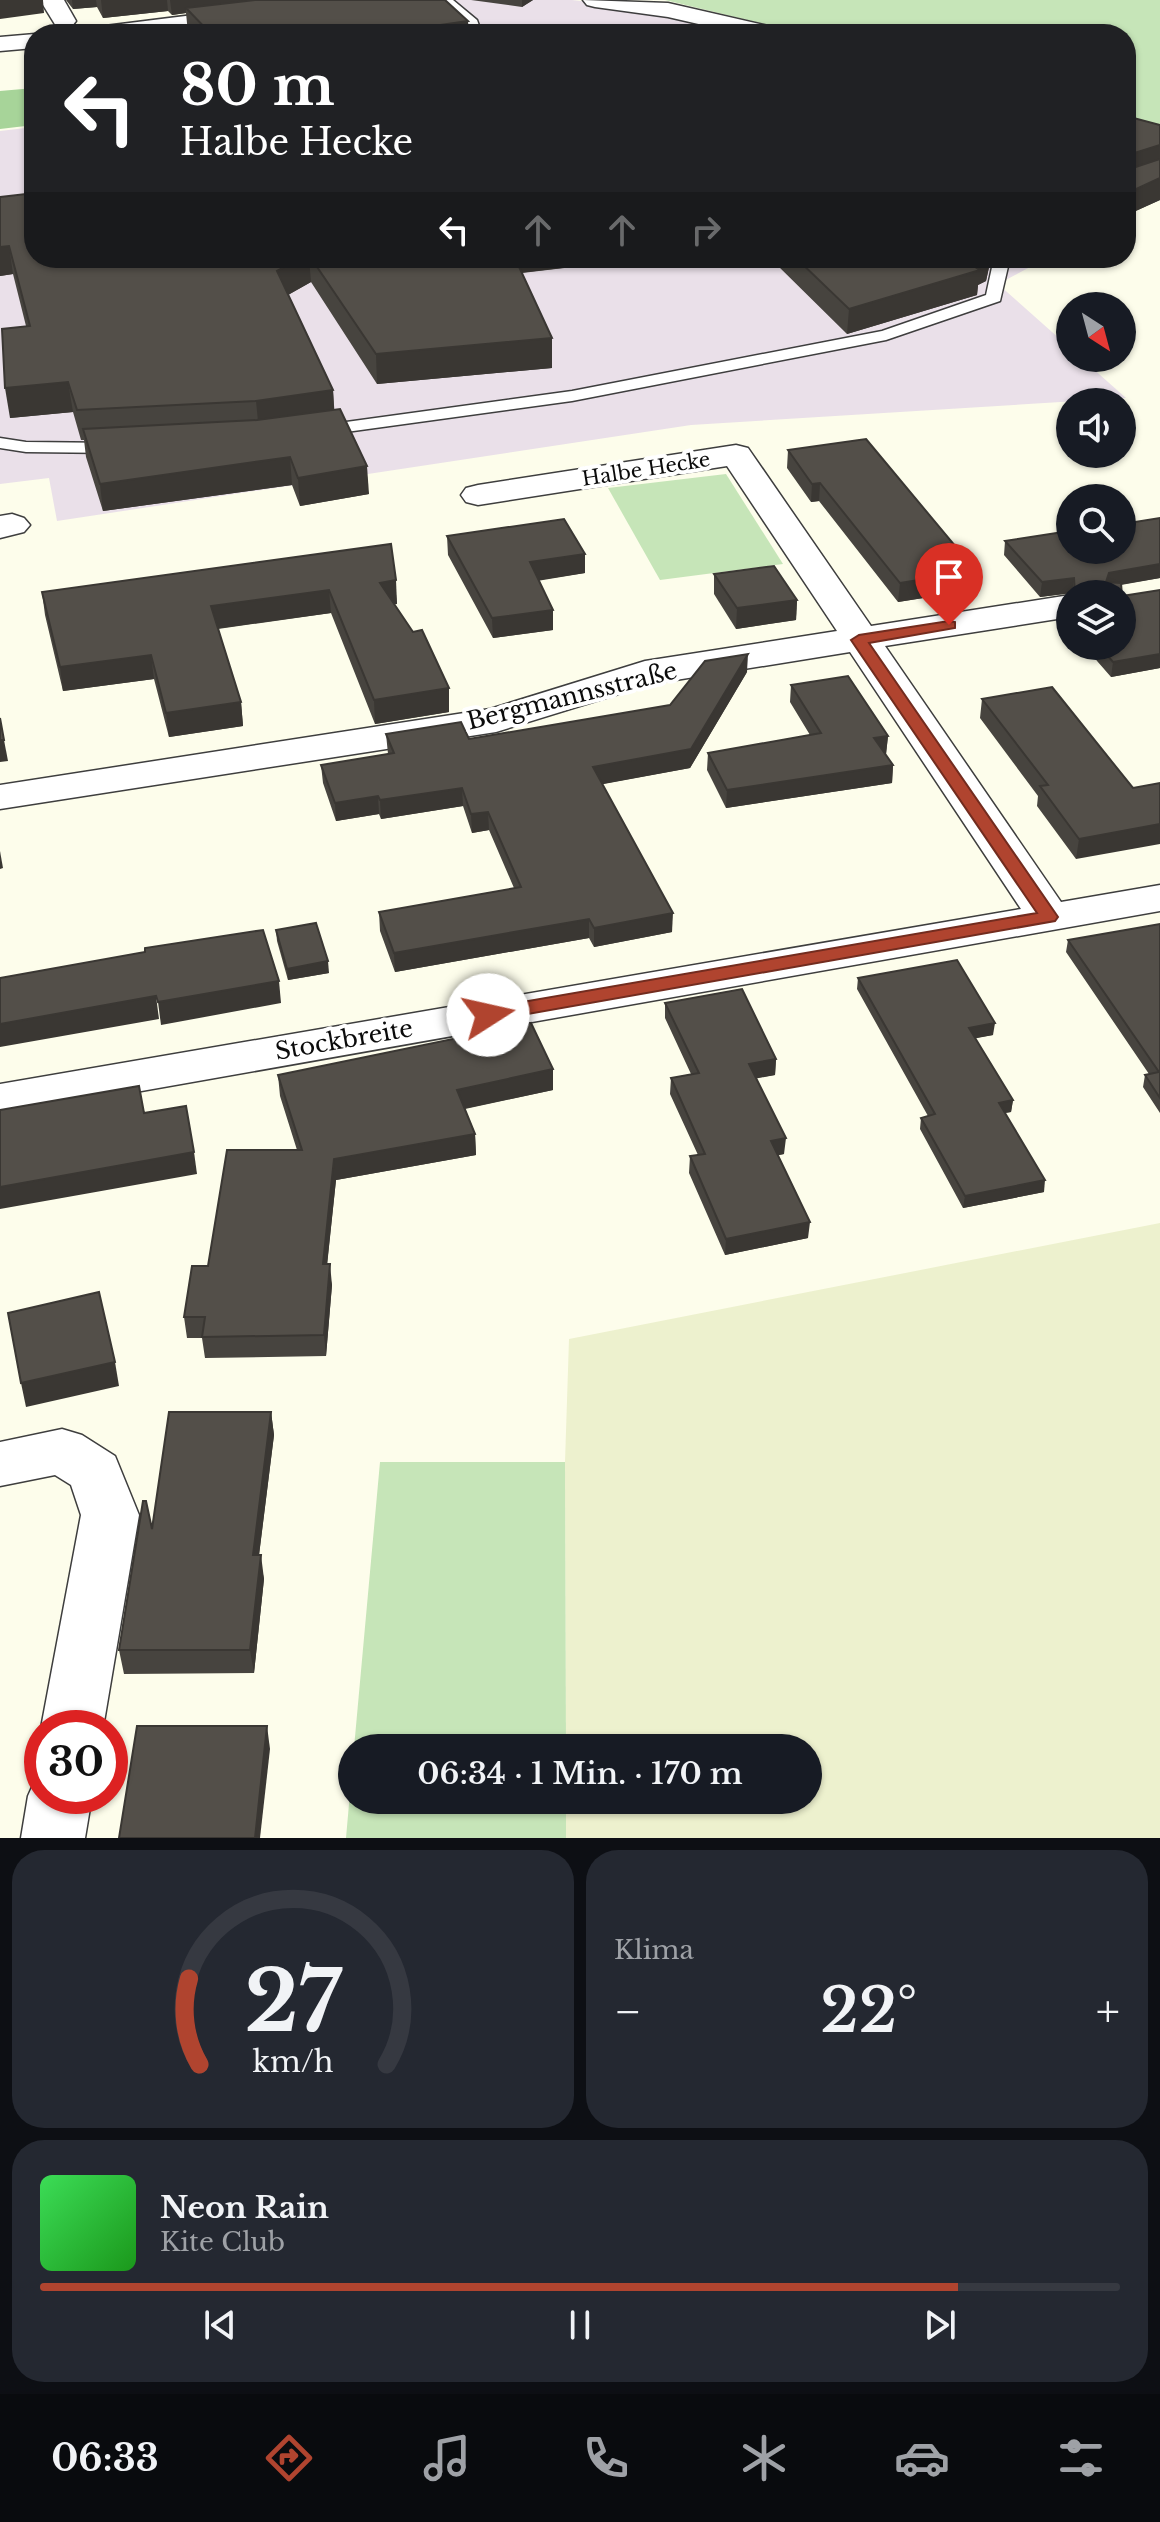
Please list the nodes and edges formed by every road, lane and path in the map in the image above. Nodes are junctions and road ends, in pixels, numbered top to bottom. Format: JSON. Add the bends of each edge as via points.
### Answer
{"nodes":[{"id":1,"x":52,"y":0,"type":"edge"},
{"id":2,"x":369,"y":0,"type":"edge"},
{"id":3,"x":446,"y":0,"type":"edge"},
{"id":4,"x":595,"y":0,"type":"edge"},
{"id":5,"x":64,"y":21,"type":"dead end"},
{"id":6,"x":177,"y":24,"type":"edge"},
{"id":7,"x":472,"y":24,"type":"edge"},
{"id":8,"x":729,"y":24,"type":"edge"},
{"id":9,"x":24,"y":42,"type":"edge"},
{"id":10,"x":0,"y":44,"type":"edge"},
{"id":11,"x":1000,"y":268,"type":"edge"},
{"id":12,"x":306,"y":432,"type":"edge"},
{"id":13,"x":0,"y":443,"type":"edge"},
{"id":14,"x":138,"y":446,"type":"edge"},
{"id":15,"x":478,"y":495,"type":"dead end"},
{"id":16,"x":1056,"y":608,"type":"edge"},
{"id":17,"x":859,"y":640,"type":"junction"},
{"id":18,"x":0,"y":797,"type":"edge"},
{"id":19,"x":1160,"y":898,"type":"edge"},
{"id":20,"x":1049,"y":917,"type":"junction"},
{"id":21,"x":0,"y":1100,"type":"edge"},
{"id":22,"x":0,"y":1464,"type":"edge"},
{"id":23,"x":75,"y":1710,"type":"edge"},
{"id":24,"x":57,"y":1814,"type":"edge"},
{"id":25,"x":53,"y":1838,"type":"edge"}],
"edges":[{"from":1,"to":5,"type":"street"},
{"from":2,"to":6,"type":"street"},
{"from":3,"to":7,"type":"lane"},
{"from":4,"to":8,"type":"street"},
{"from":9,"to":10,"type":"street"},
{"from":11,"to":12,"type":"lane","via":[[994,298],[886,335],[572,396]]},
{"from":13,"to":14,"type":"lane"},
{"from":15,"to":17,"type":"street","name":"Halbe Hecke","via":[[736,455]]},
{"from":16,"to":17,"type":"street"},
{"from":17,"to":18,"type":"street","name":"Bergmannsstraße","via":[[645,673],[496,720]]},
{"from":17,"to":20,"type":"street","name":"Halbe Hecke"},
{"from":19,"to":20,"type":"street","name":"Stockbreite"},
{"from":20,"to":21,"type":"street","name":"Stockbreite"},
{"from":22,"to":23,"type":"street","via":[[62,1451],[95,1472],[110,1515]]},
{"from":24,"to":25,"type":"street"}]}
